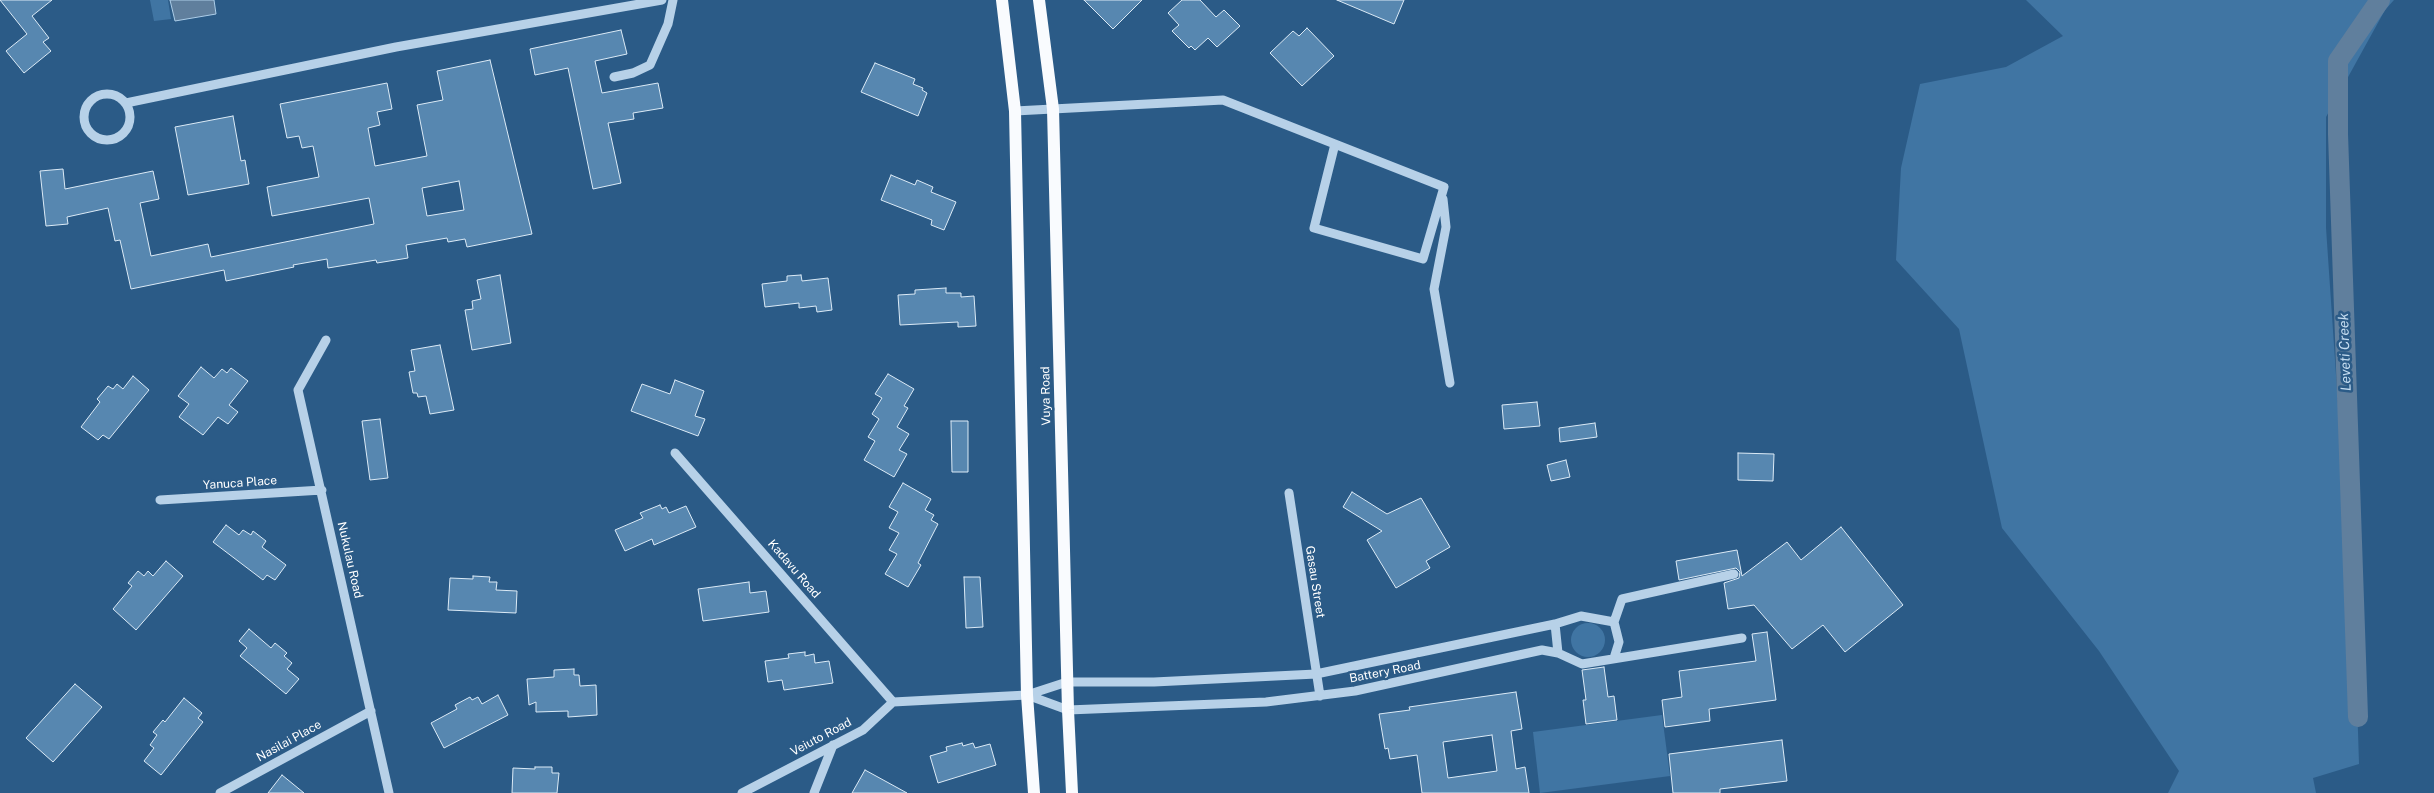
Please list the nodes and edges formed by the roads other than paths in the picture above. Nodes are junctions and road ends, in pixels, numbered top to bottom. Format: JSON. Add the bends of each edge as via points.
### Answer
{"nodes":[{"id":1,"x":662,"y":0,"type":"edge"},
{"id":2,"x":673,"y":0,"type":"edge"},
{"id":3,"x":1002,"y":0,"type":"edge"},
{"id":4,"x":1039,"y":0,"type":"edge"},
{"id":5,"x":614,"y":77,"type":"dead end"},
{"id":6,"x":126,"y":102,"type":"junction"},
{"id":7,"x":1053,"y":109,"type":"junction"},
{"id":8,"x":1016,"y":111,"type":"junction"},
{"id":9,"x":1335,"y":144,"type":"junction"},
{"id":10,"x":1442,"y":194,"type":"junction"},
{"id":11,"x":326,"y":340,"type":"dead end"},
{"id":12,"x":1450,"y":383,"type":"dead end"},
{"id":13,"x":675,"y":453,"type":"dead end"},
{"id":14,"x":322,"y":490,"type":"junction"},
{"id":15,"x":1289,"y":493,"type":"dead end"},
{"id":16,"x":160,"y":500,"type":"dead end"},
{"id":17,"x":1734,"y":574,"type":"dead end"},
{"id":18,"x":1614,"y":622,"type":"junction"},
{"id":19,"x":1555,"y":624,"type":"junction"},
{"id":20,"x":1742,"y":638,"type":"dead end"},
{"id":21,"x":1558,"y":653,"type":"junction"},
{"id":22,"x":1614,"y":658,"type":"junction"},
{"id":23,"x":1316,"y":674,"type":"junction"},
{"id":24,"x":1067,"y":682,"type":"junction"},
{"id":25,"x":1028,"y":695,"type":"junction"},
{"id":26,"x":1320,"y":696,"type":"junction"},
{"id":27,"x":893,"y":702,"type":"junction"},
{"id":28,"x":371,"y":710,"type":"junction"},
{"id":29,"x":1068,"y":710,"type":"junction"},
{"id":30,"x":833,"y":745,"type":"junction"},
{"id":31,"x":220,"y":793,"type":"edge"},
{"id":32,"x":389,"y":793,"type":"edge"},
{"id":33,"x":742,"y":793,"type":"edge"},
{"id":34,"x":814,"y":793,"type":"edge"},
{"id":35,"x":1034,"y":793,"type":"edge"},
{"id":36,"x":1072,"y":793,"type":"edge"}],
"edges":[{"from":1,"to":6,"type":"street","via":[[396,47]]},
{"from":2,"to":5,"type":"street","via":[[668,24],[650,65]]},
{"from":3,"to":8,"type":"main road","name":"Vuya Road"},
{"from":4,"to":7,"type":"main road","name":"Vuya Road"},
{"from":6,"to":6,"type":"street","via":[[114,94],[98,94],[87,104],[82,118],[88,132],[100,140],[115,140],[127,131],[131,116]]},
{"from":7,"to":8,"type":"street"},
{"from":7,"to":9,"type":"street","via":[[1223,100]]},
{"from":7,"to":24,"type":"main road","name":"Vuya Road"},
{"from":8,"to":25,"type":"main road","name":"Vuya Road"},
{"from":9,"to":10,"type":"street","via":[[1444,187]]},
{"from":9,"to":10,"type":"street","via":[[1314,228],[1423,259]]},
{"from":10,"to":12,"type":"street","via":[[1446,227],[1434,289]]},
{"from":11,"to":14,"type":"street","name":"Nukulau Road","via":[[298,390]]},
{"from":13,"to":27,"type":"street","name":"Kadavu Road"},
{"from":14,"to":16,"type":"street","name":"Yanuca Place"},
{"from":14,"to":28,"type":"street","name":"Nukulau Road"},
{"from":15,"to":23,"type":"street","name":"Gasau Street"},
{"from":17,"to":18,"type":"street","via":[[1622,599]]},
{"from":18,"to":19,"type":"street","name":"Battery Road","via":[[1581,616]]},
{"from":18,"to":22,"type":"street","via":[[1620,642]]},
{"from":19,"to":21,"type":"street"},
{"from":19,"to":23,"type":"street","name":"Battery Road"},
{"from":20,"to":22,"type":"street","name":"Battery Road"},
{"from":21,"to":22,"type":"street","name":"Battery Road","via":[[1582,664]]},
{"from":21,"to":26,"type":"street","name":"Battery Road","via":[[1542,650],[1408,681]]},
{"from":23,"to":24,"type":"street","name":"Battery Road","via":[[1154,682]]},
{"from":23,"to":26,"type":"street","name":"Gasau Street"},
{"from":24,"to":25,"type":"street","name":"Battery Road"},
{"from":24,"to":29,"type":"main road","name":"Vuya Road"},
{"from":25,"to":27,"type":"street"},
{"from":25,"to":29,"type":"street","name":"Battery Road"},
{"from":25,"to":35,"type":"main road","name":"Vuya Road"},
{"from":26,"to":29,"type":"street","name":"Battery Road","via":[[1266,702]]},
{"from":27,"to":30,"type":"street","name":"Veiuto Road","via":[[863,730]]},
{"from":28,"to":31,"type":"street","name":"Nasilai Place"},
{"from":28,"to":32,"type":"street","name":"Nukulau Road"},
{"from":29,"to":36,"type":"main road","name":"Vuya Road"},
{"from":30,"to":33,"type":"street","name":"Veiuto Road"},
{"from":30,"to":34,"type":"street"}]}
